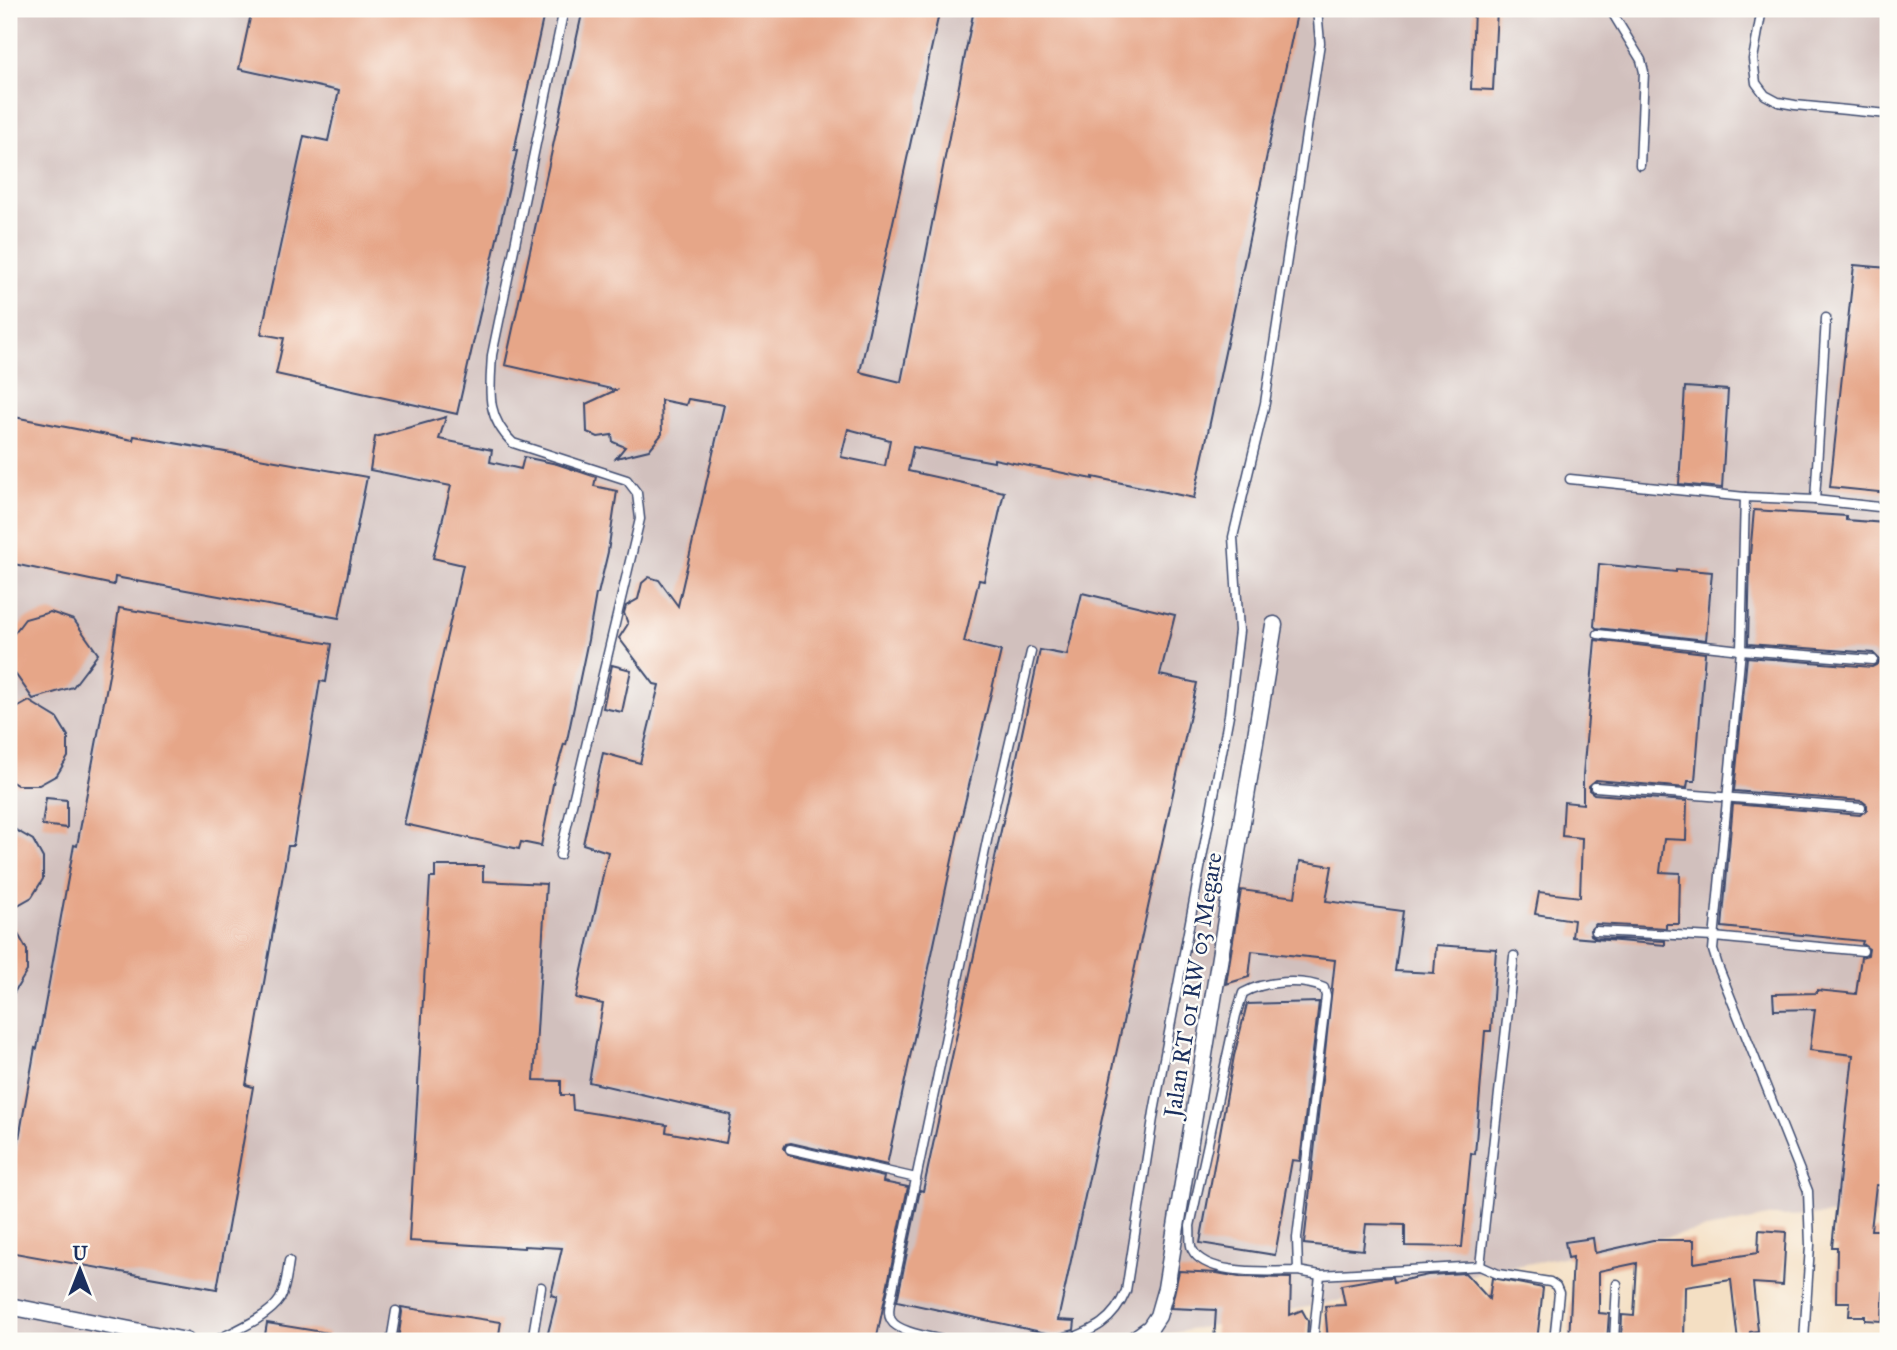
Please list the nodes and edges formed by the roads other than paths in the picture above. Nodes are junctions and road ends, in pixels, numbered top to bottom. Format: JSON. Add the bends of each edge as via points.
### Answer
{"nodes":[{"id":1,"x":564,"y":9,"type":"edge"},
{"id":2,"x":1317,"y":9,"type":"edge"},
{"id":3,"x":1609,"y":9,"type":"edge"},
{"id":4,"x":1762,"y":9,"type":"edge"},
{"id":5,"x":1888,"y":114,"type":"edge"},
{"id":6,"x":1640,"y":165,"type":"dead end"},
{"id":7,"x":1826,"y":318,"type":"dead end"},
{"id":8,"x":1570,"y":479,"type":"dead end"},
{"id":9,"x":1745,"y":497,"type":"junction"},
{"id":10,"x":1815,"y":500,"type":"junction"},
{"id":11,"x":1888,"y":508,"type":"edge"},
{"id":12,"x":1275,"y":625,"type":"dead end"},
{"id":13,"x":1598,"y":634,"type":"dead end"},
{"id":14,"x":1741,"y":650,"type":"junction"},
{"id":15,"x":1031,"y":652,"type":"dead end"},
{"id":16,"x":1873,"y":660,"type":"dead end"},
{"id":17,"x":1595,"y":787,"type":"dead end"},
{"id":18,"x":1726,"y":796,"type":"junction"},
{"id":19,"x":1861,"y":808,"type":"dead end"},
{"id":20,"x":561,"y":855,"type":"dead end"},
{"id":21,"x":1596,"y":931,"type":"dead end"},
{"id":22,"x":1714,"y":937,"type":"junction"},
{"id":23,"x":1863,"y":951,"type":"dead end"},
{"id":24,"x":1514,"y":956,"type":"dead end"},
{"id":25,"x":790,"y":1149,"type":"dead end"},
{"id":26,"x":916,"y":1178,"type":"junction"},
{"id":27,"x":289,"y":1261,"type":"dead end"},
{"id":28,"x":1480,"y":1266,"type":"junction"},
{"id":29,"x":1298,"y":1271,"type":"junction"},
{"id":30,"x":1320,"y":1275,"type":"junction"},
{"id":31,"x":1617,"y":1284,"type":"dead end"},
{"id":32,"x":541,"y":1287,"type":"dead end"},
{"id":33,"x":9,"y":1306,"type":"edge"},
{"id":34,"x":396,"y":1311,"type":"dead end"},
{"id":35,"x":186,"y":1341,"type":"edge"},
{"id":36,"x":215,"y":1341,"type":"edge"},
{"id":37,"x":391,"y":1341,"type":"edge"},
{"id":38,"x":532,"y":1341,"type":"edge"},
{"id":39,"x":947,"y":1341,"type":"edge"},
{"id":40,"x":1064,"y":1341,"type":"edge"},
{"id":41,"x":1132,"y":1341,"type":"edge"},
{"id":42,"x":1313,"y":1341,"type":"edge"},
{"id":43,"x":1554,"y":1341,"type":"edge"},
{"id":44,"x":1614,"y":1341,"type":"edge"},
{"id":45,"x":1804,"y":1341,"type":"edge"}],
"edges":[{"from":1,"to":20,"type":"lane","via":[[492,355],[490,394],[494,418],[513,443],[627,480],[637,493],[640,519]]},
{"from":2,"to":40,"type":"lane","via":[[1320,43],[1267,390],[1233,537],[1239,631],[1228,715],[1154,1112],[1126,1290],[1118,1309],[1094,1329]]},
{"from":3,"to":6,"type":"lane","via":[[1644,72]]},
{"from":4,"to":5,"type":"lane","via":[[1753,59],[1756,83],[1765,95],[1795,105]]},
{"from":7,"to":10,"type":"lane"},
{"from":8,"to":9,"type":"lane"},
{"from":9,"to":10,"type":"lane"},
{"from":9,"to":14,"type":"lane"},
{"from":10,"to":11,"type":"lane"},
{"from":12,"to":41,"type":"street","name":"Jalan RT 01 RW 03 Megare","via":[[1166,1289],[1158,1316]]},
{"from":13,"to":14,"type":"lane"},
{"from":14,"to":16,"type":"lane"},
{"from":14,"to":18,"type":"lane"},
{"from":15,"to":26,"type":"lane"},
{"from":17,"to":18,"type":"lane"},
{"from":18,"to":19,"type":"lane"},
{"from":18,"to":22,"type":"lane"},
{"from":21,"to":22,"type":"lane"},
{"from":22,"to":23,"type":"lane"},
{"from":22,"to":45,"type":"lane","via":[[1718,966],[1808,1191]]},
{"from":24,"to":28,"type":"lane"},
{"from":25,"to":26,"type":"lane"},
{"from":26,"to":39,"type":"lane","via":[[889,1315],[903,1330]]},
{"from":27,"to":36,"type":"lane","via":[[278,1302],[254,1321]]},
{"from":28,"to":30,"type":"lane"},
{"from":28,"to":43,"type":"lane","via":[[1556,1286]]},
{"from":29,"to":29,"type":"lane","via":[[1297,1238],[1326,996],[1324,988],[1315,985],[1270,983],[1243,993],[1236,1015],[1190,1226],[1191,1248],[1205,1264],[1245,1271]]},
{"from":29,"to":30,"type":"lane"},
{"from":30,"to":42,"type":"lane"},
{"from":31,"to":44,"type":"lane"},
{"from":32,"to":38,"type":"lane"},
{"from":33,"to":35,"type":"street"},
{"from":34,"to":37,"type":"lane"}]}
